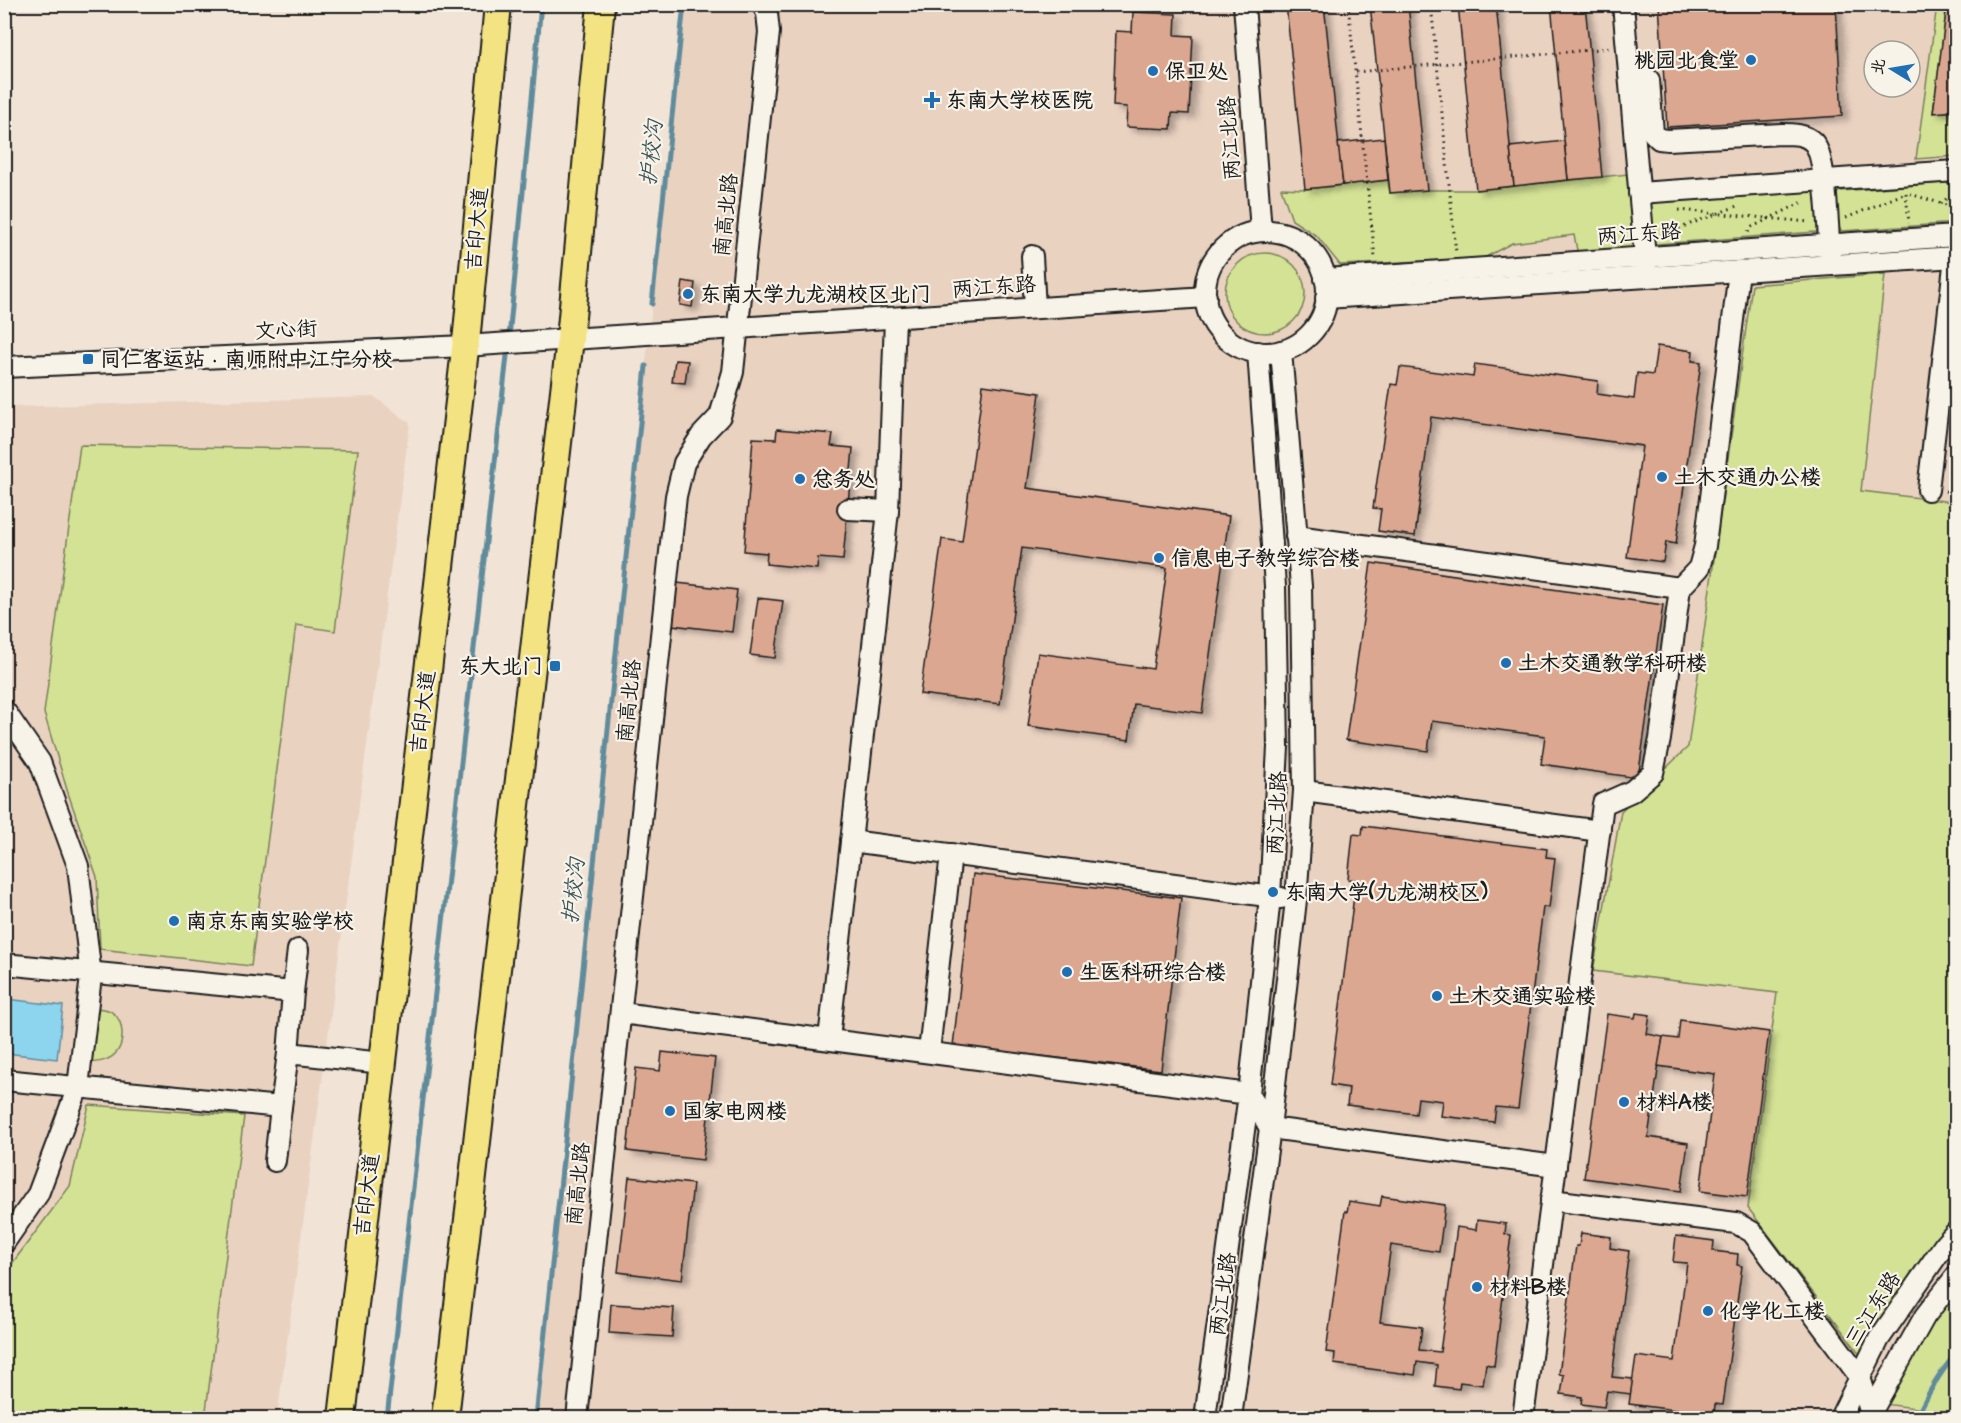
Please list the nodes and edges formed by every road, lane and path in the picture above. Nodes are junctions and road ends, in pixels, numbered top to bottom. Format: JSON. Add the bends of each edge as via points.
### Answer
{"nodes":[{"id":1,"x":498,"y":4,"type":"edge"},
{"id":2,"x":601,"y":4,"type":"edge"},
{"id":3,"x":762,"y":4,"type":"edge"},
{"id":4,"x":1244,"y":4,"type":"edge"},
{"id":5,"x":1348,"y":4,"type":"edge"},
{"id":6,"x":1431,"y":4,"type":"edge"},
{"id":7,"x":1623,"y":4,"type":"edge"},
{"id":8,"x":1626,"y":47,"type":"junction"},
{"id":9,"x":1437,"y":64,"type":"junction"},
{"id":10,"x":1356,"y":72,"type":"junction"},
{"id":11,"x":1629,"y":75,"type":"junction"},
{"id":12,"x":1956,"y":171,"type":"edge"},
{"id":13,"x":1905,"y":184,"type":"junction"},
{"id":14,"x":1824,"y":186,"type":"junction"},
{"id":15,"x":1956,"y":193,"type":"edge"},
{"id":16,"x":1640,"y":201,"type":"junction"},
{"id":17,"x":1941,"y":204,"type":"junction"},
{"id":18,"x":1737,"y":206,"type":"dead end"},
{"id":19,"x":1956,"y":208,"type":"edge"},
{"id":20,"x":1716,"y":213,"type":"junction"},
{"id":21,"x":1770,"y":218,"type":"junction"},
{"id":22,"x":1827,"y":222,"type":"junction"},
{"id":23,"x":1261,"y":231,"type":"junction"},
{"id":24,"x":1956,"y":236,"type":"edge"},
{"id":25,"x":1911,"y":239,"type":"junction"},
{"id":26,"x":1829,"y":245,"type":"junction"},
{"id":27,"x":1644,"y":250,"type":"junction"},
{"id":28,"x":1741,"y":250,"type":"junction"},
{"id":29,"x":1032,"y":256,"type":"dead end"},
{"id":30,"x":1956,"y":257,"type":"edge"},
{"id":31,"x":1831,"y":265,"type":"junction"},
{"id":32,"x":1458,"y":269,"type":"junction"},
{"id":33,"x":1739,"y":271,"type":"junction"},
{"id":34,"x":1377,"y":275,"type":"junction"},
{"id":35,"x":1647,"y":277,"type":"junction"},
{"id":36,"x":1325,"y":288,"type":"junction"},
{"id":37,"x":1206,"y":297,"type":"junction"},
{"id":38,"x":1035,"y":308,"type":"junction"},
{"id":39,"x":895,"y":318,"type":"junction"},
{"id":40,"x":738,"y":327,"type":"junction"},
{"id":41,"x":570,"y":339,"type":"junction"},
{"id":42,"x":465,"y":346,"type":"junction"},
{"id":43,"x":1281,"y":351,"type":"junction"},
{"id":44,"x":1258,"y":352,"type":"junction"},
{"id":45,"x":4,"y":368,"type":"edge"},
{"id":46,"x":1928,"y":490,"type":"dead end"},
{"id":47,"x":848,"y":509,"type":"dead end"},
{"id":48,"x":888,"y":511,"type":"junction"},
{"id":49,"x":1296,"y":536,"type":"junction"},
{"id":50,"x":1275,"y":586,"type":"junction"},
{"id":51,"x":1301,"y":586,"type":"junction"},
{"id":52,"x":1680,"y":588,"type":"junction"},
{"id":53,"x":4,"y":710,"type":"edge"},
{"id":54,"x":1304,"y":791,"type":"junction"},
{"id":55,"x":1600,"y":831,"type":"junction"},
{"id":56,"x":851,"y":841,"type":"junction"},
{"id":57,"x":951,"y":854,"type":"junction"},
{"id":58,"x":1270,"y":897,"type":"junction"},
{"id":59,"x":1296,"y":900,"type":"junction"},
{"id":60,"x":298,"y":950,"type":"dead end"},
{"id":61,"x":4,"y":964,"type":"edge"},
{"id":62,"x":91,"y":972,"type":"junction"},
{"id":63,"x":293,"y":992,"type":"junction"},
{"id":64,"x":621,"y":1013,"type":"junction"},
{"id":65,"x":829,"y":1039,"type":"junction"},
{"id":66,"x":929,"y":1052,"type":"junction"},
{"id":67,"x":288,"y":1053,"type":"junction"},
{"id":68,"x":383,"y":1063,"type":"junction"},
{"id":69,"x":4,"y":1080,"type":"edge"},
{"id":70,"x":78,"y":1087,"type":"junction"},
{"id":71,"x":1249,"y":1094,"type":"junction"},
{"id":72,"x":281,"y":1107,"type":"junction"},
{"id":73,"x":1270,"y":1128,"type":"junction"},
{"id":74,"x":275,"y":1161,"type":"dead end"},
{"id":75,"x":1556,"y":1166,"type":"junction"},
{"id":76,"x":1551,"y":1200,"type":"junction"},
{"id":77,"x":1956,"y":1232,"type":"edge"},
{"id":78,"x":4,"y":1243,"type":"edge"},
{"id":79,"x":1956,"y":1276,"type":"edge"},
{"id":80,"x":1860,"y":1377,"type":"junction"},
{"id":81,"x":1869,"y":1415,"type":"edge"},
{"id":82,"x":1908,"y":1416,"type":"dead end"},
{"id":83,"x":342,"y":1419,"type":"edge"},
{"id":84,"x":445,"y":1419,"type":"edge"},
{"id":85,"x":577,"y":1419,"type":"edge"},
{"id":86,"x":1205,"y":1419,"type":"edge"},
{"id":87,"x":1231,"y":1419,"type":"edge"},
{"id":88,"x":1523,"y":1419,"type":"edge"},
{"id":89,"x":1840,"y":1419,"type":"edge"},
{"id":90,"x":1925,"y":1419,"type":"edge"}],
"edges":[{"from":1,"to":42,"type":"main road","name":"吉印大道"},
{"from":2,"to":41,"type":"main road"},
{"from":3,"to":40,"type":"street","name":"南高北路","via":[[769,32]]},
{"from":4,"to":23,"type":"street","name":"两江北路"},
{"from":5,"to":10,"type":"path"},
{"from":6,"to":9,"type":"path"},
{"from":7,"to":8,"type":"street"},
{"from":8,"to":9,"type":"path"},
{"from":8,"to":11,"type":"street"},
{"from":9,"to":10,"type":"path"},
{"from":9,"to":32,"type":"path"},
{"from":10,"to":34,"type":"path"},
{"from":11,"to":14,"type":"street","via":[[1642,73],[1649,80],[1653,133],[1659,139],[1798,135],[1812,141],[1820,152]]},
{"from":11,"to":16,"type":"street"},
{"from":12,"to":13,"type":"street"},
{"from":13,"to":14,"type":"street"},
{"from":13,"to":17,"type":"path","via":[[1911,194]]},
{"from":13,"to":22,"type":"path","via":[[1842,219]]},
{"from":13,"to":25,"type":"path"},
{"from":14,"to":16,"type":"street"},
{"from":14,"to":21,"type":"path"},
{"from":14,"to":22,"type":"street"},
{"from":15,"to":17,"type":"path"},
{"from":16,"to":20,"type":"path"},
{"from":16,"to":27,"type":"street"},
{"from":17,"to":19,"type":"path"},
{"from":18,"to":20,"type":"path"},
{"from":20,"to":21,"type":"path"},
{"from":20,"to":27,"type":"path"},
{"from":21,"to":22,"type":"path"},
{"from":21,"to":28,"type":"path","via":[[1752,227]]},
{"from":22,"to":26,"type":"street"},
{"from":23,"to":36,"type":"street","via":[[1298,240],[1323,269]]},
{"from":23,"to":37,"type":"street","via":[[1240,237],[1223,249],[1211,266]]},
{"from":24,"to":25,"type":"street","name":"两江东路"},
{"from":25,"to":26,"type":"street","name":"两江东路"},
{"from":26,"to":28,"type":"street","name":"两江东路"},
{"from":26,"to":31,"type":"street"},
{"from":27,"to":28,"type":"street","name":"两江东路"},
{"from":27,"to":32,"type":"street","name":"两江东路"},
{"from":27,"to":35,"type":"street"},
{"from":29,"to":38,"type":"street"},
{"from":30,"to":31,"type":"street","name":"两江东路"},
{"from":30,"to":46,"type":"street"},
{"from":31,"to":33,"type":"street","name":"两江东路"},
{"from":32,"to":34,"type":"street","name":"两江东路"},
{"from":33,"to":35,"type":"street","name":"两江东路"},
{"from":33,"to":52,"type":"street","via":[[1705,546],[1700,568]]},
{"from":34,"to":36,"type":"street","name":"两江东路"},
{"from":35,"to":36,"type":"street","name":"两江东路"},
{"from":36,"to":43,"type":"street","via":[[1325,307],[1318,325],[1305,340]]},
{"from":37,"to":38,"type":"street","name":"两江东路"},
{"from":37,"to":44,"type":"street","via":[[1215,327],[1230,342]]},
{"from":38,"to":39,"type":"street","name":"两江东路"},
{"from":39,"to":40,"type":"street","name":"两江东路"},
{"from":39,"to":48,"type":"street"},
{"from":40,"to":41,"type":"street","name":"两江东路"},
{"from":40,"to":64,"type":"street","name":"南高北路","via":[[733,372],[720,416],[684,463],[676,496]]},
{"from":41,"to":42,"type":"street","name":"文心街"},
{"from":41,"to":84,"type":"main road"},
{"from":42,"to":45,"type":"street","name":"文心街"},
{"from":42,"to":68,"type":"main road","name":"吉印大道"},
{"from":43,"to":44,"type":"street"},
{"from":43,"to":49,"type":"street","name":"两江北路"},
{"from":44,"to":50,"type":"street","name":"两江北路"},
{"from":47,"to":48,"type":"street"},
{"from":48,"to":56,"type":"street"},
{"from":49,"to":51,"type":"street","name":"两江北路"},
{"from":49,"to":52,"type":"street"},
{"from":50,"to":51,"type":"street"},
{"from":50,"to":58,"type":"street","name":"两江北路","via":[[1278,747]]},
{"from":51,"to":54,"type":"street","name":"两江北路"},
{"from":52,"to":55,"type":"street","via":[[1653,773],[1632,790],[1603,804]]},
{"from":53,"to":62,"type":"street","via":[[39,762],[78,866]]},
{"from":54,"to":55,"type":"street"},
{"from":54,"to":59,"type":"street","name":"两江北路"},
{"from":55,"to":75,"type":"street"},
{"from":56,"to":57,"type":"street"},
{"from":56,"to":65,"type":"street"},
{"from":57,"to":58,"type":"street"},
{"from":57,"to":66,"type":"street"},
{"from":58,"to":59,"type":"street"},
{"from":58,"to":71,"type":"street","name":"两江北路"},
{"from":59,"to":73,"type":"street","name":"两江北路"},
{"from":60,"to":63,"type":"street"},
{"from":61,"to":62,"type":"street"},
{"from":62,"to":63,"type":"street"},
{"from":62,"to":70,"type":"street"},
{"from":63,"to":67,"type":"street"},
{"from":64,"to":65,"type":"street"},
{"from":64,"to":85,"type":"street","name":"南高北路"},
{"from":65,"to":66,"type":"street"},
{"from":66,"to":71,"type":"street"},
{"from":67,"to":68,"type":"street"},
{"from":67,"to":72,"type":"street"},
{"from":68,"to":83,"type":"main road","name":"吉印大道"},
{"from":69,"to":70,"type":"street"},
{"from":70,"to":72,"type":"street"},
{"from":70,"to":78,"type":"street","via":[[38,1194]]},
{"from":71,"to":73,"type":"street"},
{"from":71,"to":86,"type":"street","name":"两江北路"},
{"from":72,"to":74,"type":"street"},
{"from":73,"to":75,"type":"street"},
{"from":73,"to":87,"type":"street","name":"两江北路"},
{"from":75,"to":76,"type":"street"},
{"from":76,"to":80,"type":"street","via":[[1736,1224],[1752,1232]]},
{"from":76,"to":88,"type":"street"},
{"from":77,"to":80,"type":"street","name":"三江东路","via":[[1879,1339]]},
{"from":79,"to":81,"type":"street","via":[[1925,1316]]},
{"from":80,"to":81,"type":"street"},
{"from":80,"to":89,"type":"street","name":"三江东路"},
{"from":82,"to":90,"type":"path"}]}
